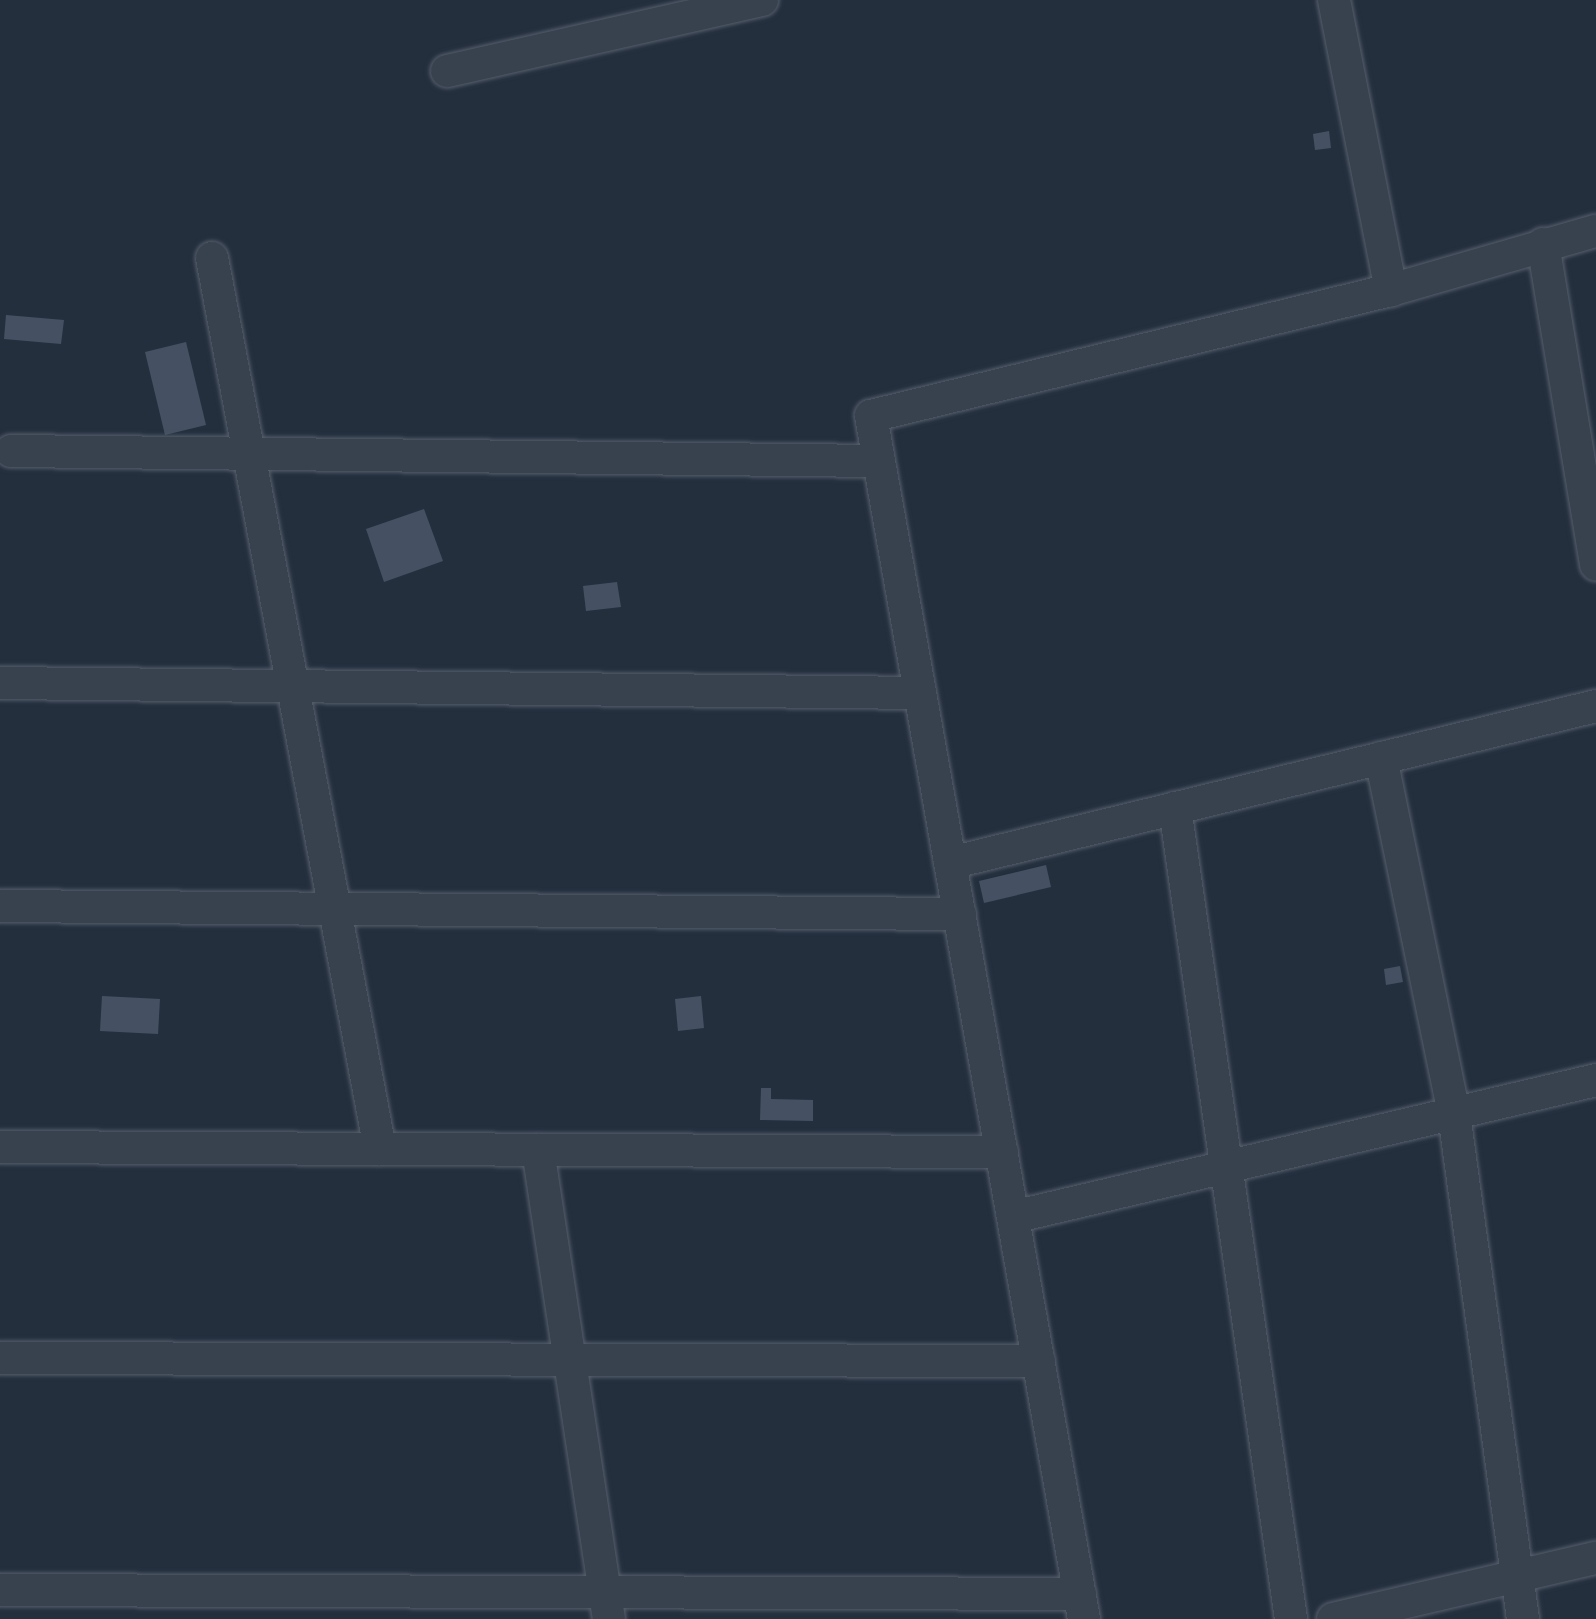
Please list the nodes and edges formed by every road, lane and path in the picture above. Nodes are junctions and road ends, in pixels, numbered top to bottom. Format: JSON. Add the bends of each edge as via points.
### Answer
{"nodes":[{"id":1,"x":762,"y":0,"type":"edge"},
{"id":2,"x":1334,"y":0,"type":"edge"},
{"id":3,"x":447,"y":71,"type":"dead end"},
{"id":4,"x":1596,"y":231,"type":"edge"},
{"id":5,"x":1543,"y":244,"type":"junction"},
{"id":6,"x":212,"y":258,"type":"dead end"},
{"id":7,"x":1391,"y":290,"type":"junction"},
{"id":8,"x":11,"y":451,"type":"dead end"},
{"id":9,"x":249,"y":454,"type":"junction"},
{"id":10,"x":879,"y":461,"type":"junction"},
{"id":11,"x":1596,"y":565,"type":"edge"},
{"id":12,"x":0,"y":683,"type":"edge"},
{"id":13,"x":293,"y":686,"type":"junction"},
{"id":14,"x":920,"y":693,"type":"junction"},
{"id":15,"x":1596,"y":706,"type":"edge"},
{"id":16,"x":1381,"y":758,"type":"junction"},
{"id":17,"x":1175,"y":808,"type":"junction"},
{"id":18,"x":950,"y":863,"type":"junction"},
{"id":19,"x":0,"y":906,"type":"edge"},
{"id":20,"x":334,"y":909,"type":"junction"},
{"id":21,"x":960,"y":914,"type":"junction"},
{"id":22,"x":1596,"y":1080,"type":"edge"},
{"id":23,"x":1454,"y":1114,"type":"junction"},
{"id":24,"x":0,"y":1147,"type":"edge"},
{"id":25,"x":380,"y":1149,"type":"junction"},
{"id":26,"x":538,"y":1150,"type":"junction"},
{"id":27,"x":1002,"y":1152,"type":"junction"},
{"id":28,"x":1225,"y":1167,"type":"junction"},
{"id":29,"x":1013,"y":1217,"type":"junction"},
{"id":30,"x":0,"y":1358,"type":"edge"},
{"id":31,"x":569,"y":1360,"type":"junction"},
{"id":32,"x":1039,"y":1361,"type":"junction"},
{"id":33,"x":1596,"y":1558,"type":"edge"},
{"id":34,"x":1517,"y":1576,"type":"junction"},
{"id":35,"x":0,"y":1590,"type":"edge"},
{"id":36,"x":607,"y":1606,"type":"edge"},
{"id":37,"x":1082,"y":1606,"type":"edge"},
{"id":38,"x":1291,"y":1619,"type":"edge"},
{"id":39,"x":1333,"y":1619,"type":"edge"},
{"id":40,"x":1523,"y":1619,"type":"edge"}],
"edges":[{"from":1,"to":3,"type":"street"},
{"from":2,"to":7,"type":"street"},
{"from":4,"to":5,"type":"street"},
{"from":5,"to":7,"type":"street"},
{"from":5,"to":11,"type":"street"},
{"from":6,"to":9,"type":"street"},
{"from":7,"to":10,"type":"street","via":[[871,416]]},
{"from":8,"to":9,"type":"street"},
{"from":9,"to":10,"type":"street"},
{"from":9,"to":13,"type":"street"},
{"from":10,"to":14,"type":"street"},
{"from":12,"to":13,"type":"street"},
{"from":13,"to":14,"type":"street"},
{"from":13,"to":20,"type":"street"},
{"from":14,"to":18,"type":"street"},
{"from":15,"to":16,"type":"street"},
{"from":16,"to":17,"type":"street"},
{"from":16,"to":23,"type":"street"},
{"from":17,"to":18,"type":"street"},
{"from":17,"to":28,"type":"street"},
{"from":18,"to":21,"type":"street"},
{"from":19,"to":20,"type":"street"},
{"from":20,"to":21,"type":"street"},
{"from":20,"to":25,"type":"street"},
{"from":21,"to":27,"type":"street"},
{"from":22,"to":23,"type":"street"},
{"from":23,"to":28,"type":"street"},
{"from":23,"to":34,"type":"street"},
{"from":24,"to":25,"type":"street"},
{"from":25,"to":26,"type":"street"},
{"from":26,"to":27,"type":"street"},
{"from":26,"to":31,"type":"street"},
{"from":27,"to":29,"type":"street"},
{"from":28,"to":29,"type":"street"},
{"from":28,"to":38,"type":"street"},
{"from":29,"to":32,"type":"street"},
{"from":30,"to":31,"type":"street"},
{"from":31,"to":32,"type":"street"},
{"from":31,"to":36,"type":"street"},
{"from":32,"to":37,"type":"street"},
{"from":33,"to":34,"type":"street"},
{"from":34,"to":39,"type":"street"},
{"from":34,"to":40,"type":"street"},
{"from":35,"to":36,"type":"street"},
{"from":36,"to":37,"type":"street"}]}
